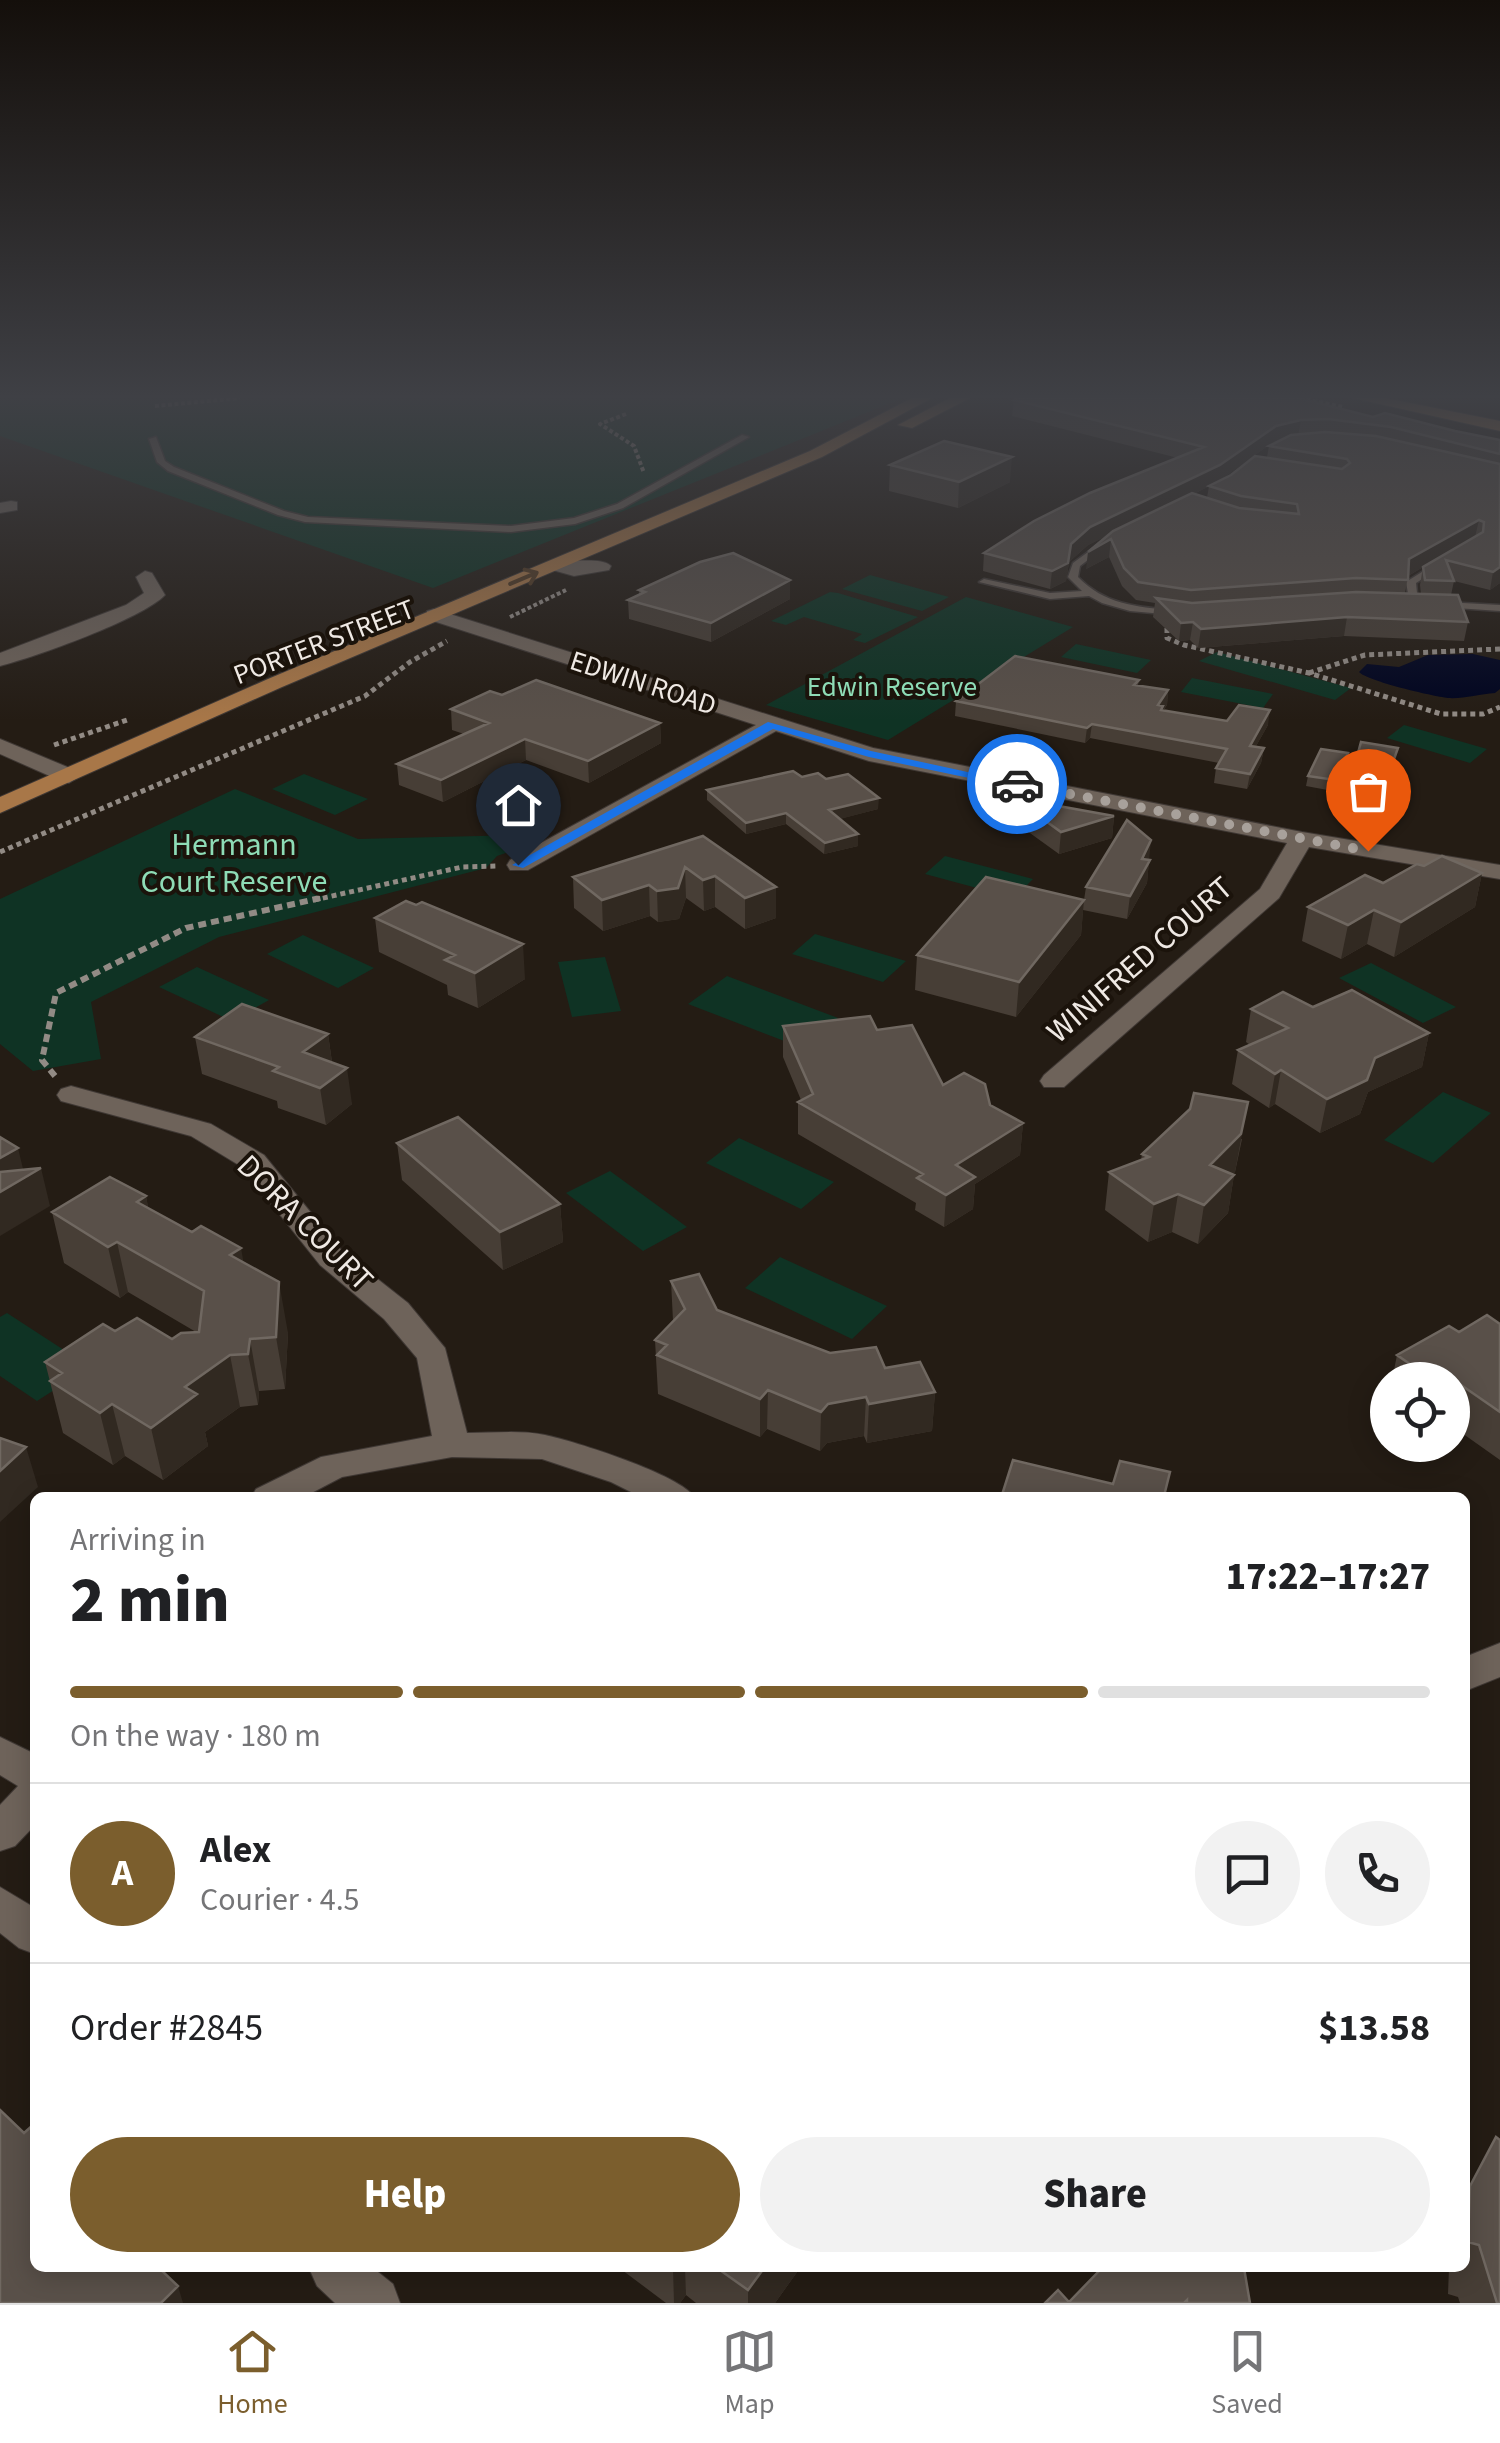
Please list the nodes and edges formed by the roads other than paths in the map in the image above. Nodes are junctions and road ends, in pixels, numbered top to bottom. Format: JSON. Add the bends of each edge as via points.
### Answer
{"nodes":[{"id":1,"x":263,"y":505,"type":"edge"},
{"id":2,"x":621,"y":505,"type":"edge"},
{"id":3,"x":695,"y":505,"type":"edge"},
{"id":4,"x":722,"y":505,"type":"edge"},
{"id":5,"x":1108,"y":542,"type":"edge"},
{"id":6,"x":1444,"y":562,"type":"edge"},
{"id":7,"x":556,"y":565,"type":"junction"},
{"id":8,"x":602,"y":566,"type":"junction"},
{"id":9,"x":144,"y":577,"type":"dead end"},
{"id":10,"x":984,"y":582,"type":"dead end"},
{"id":11,"x":1086,"y":594,"type":"junction"},
{"id":12,"x":1398,"y":603,"type":"edge"},
{"id":13,"x":1413,"y":603,"type":"junction"},
{"id":14,"x":1500,"y":608,"type":"edge"},
{"id":15,"x":434,"y":615,"type":"junction"},
{"id":16,"x":1189,"y":615,"type":"edge"},
{"id":17,"x":468,"y":626,"type":"junction"},
{"id":18,"x":0,"y":660,"type":"edge"},
{"id":19,"x":772,"y":724,"type":"junction"},
{"id":20,"x":0,"y":746,"type":"edge"},
{"id":21,"x":69,"y":776,"type":"junction"},
{"id":22,"x":0,"y":806,"type":"edge"},
{"id":23,"x":1302,"y":839,"type":"junction"},
{"id":24,"x":518,"y":865,"type":"road end"},
{"id":25,"x":1500,"y":872,"type":"edge"},
{"id":26,"x":1054,"y":1081,"type":"dead end"},
{"id":27,"x":71,"y":1095,"type":"road end"},
{"id":28,"x":452,"y":1445,"type":"junction"},
{"id":29,"x":281,"y":1492,"type":"edge"},
{"id":30,"x":664,"y":1492,"type":"edge"},
{"id":31,"x":1500,"y":1659,"type":"edge"},
{"id":32,"x":1470,"y":1673,"type":"edge"},
{"id":33,"x":0,"y":1754,"type":"edge"},
{"id":34,"x":30,"y":1773,"type":"edge"},
{"id":35,"x":30,"y":1802,"type":"edge"},
{"id":36,"x":0,"y":1833,"type":"edge"},
{"id":37,"x":0,"y":1907,"type":"edge"},
{"id":38,"x":30,"y":1930,"type":"edge"},
{"id":39,"x":339,"y":2272,"type":"edge"},
{"id":40,"x":374,"y":2303,"type":"edge"}],
"edges":[{"from":1,"to":2,"type":"lane","via":[[324,522],[511,529],[576,521]]},
{"from":3,"to":7,"type":"main road","name":"PORTER STREET"},
{"from":4,"to":8,"type":"main road","name":"PORTER STREET"},
{"from":5,"to":11,"type":"lane","via":[[1076,565],[1073,578]]},
{"from":6,"to":13,"type":"lane","via":[[1411,582]]},
{"from":7,"to":8,"type":"street","name":"PORTER STREET"},
{"from":15,"to":7,"type":"main road","name":"PORTER STREET","one_way":true},
{"from":8,"to":17,"type":"main road","name":"PORTER STREET"},
{"from":9,"to":18,"type":"street","via":[[155,595],[133,609]]},
{"from":10,"to":11,"type":"lane","via":[[1050,596]]},
{"from":11,"to":16,"type":"lane","via":[[1113,605]]},
{"from":12,"to":13,"type":"lane"},
{"from":13,"to":14,"type":"lane"},
{"from":15,"to":17,"type":"street","name":"EDWIN ROAD"},
{"from":15,"to":21,"type":"main road","name":"PORTER STREET"},
{"from":17,"to":19,"type":"street","name":"EDWIN ROAD"},
{"from":17,"to":21,"type":"main road","name":"PORTER STREET"},
{"from":19,"to":23,"type":"street","name":"EDWIN ROAD","via":[[869,754]]},
{"from":19,"to":24,"type":"street"},
{"from":20,"to":21,"type":"street"},
{"from":21,"to":22,"type":"main road","name":"PORTER STREET"},
{"from":23,"to":25,"type":"street","name":"EDWIN ROAD"},
{"from":23,"to":26,"type":"street","name":"WINIFRED COURT","via":[[1270,893]]},
{"from":27,"to":28,"type":"street","name":"DORA COURT","via":[[201,1130],[253,1161],[331,1258],[396,1311],[433,1356]]},
{"from":28,"to":29,"type":"street","via":[[334,1466]]},
{"from":28,"to":30,"type":"street","via":[[543,1447]]},
{"from":31,"to":32,"type":"street"},
{"from":33,"to":34,"type":"street"},
{"from":35,"to":36,"type":"street"},
{"from":37,"to":38,"type":"street"},
{"from":39,"to":40,"type":"street"}]}
